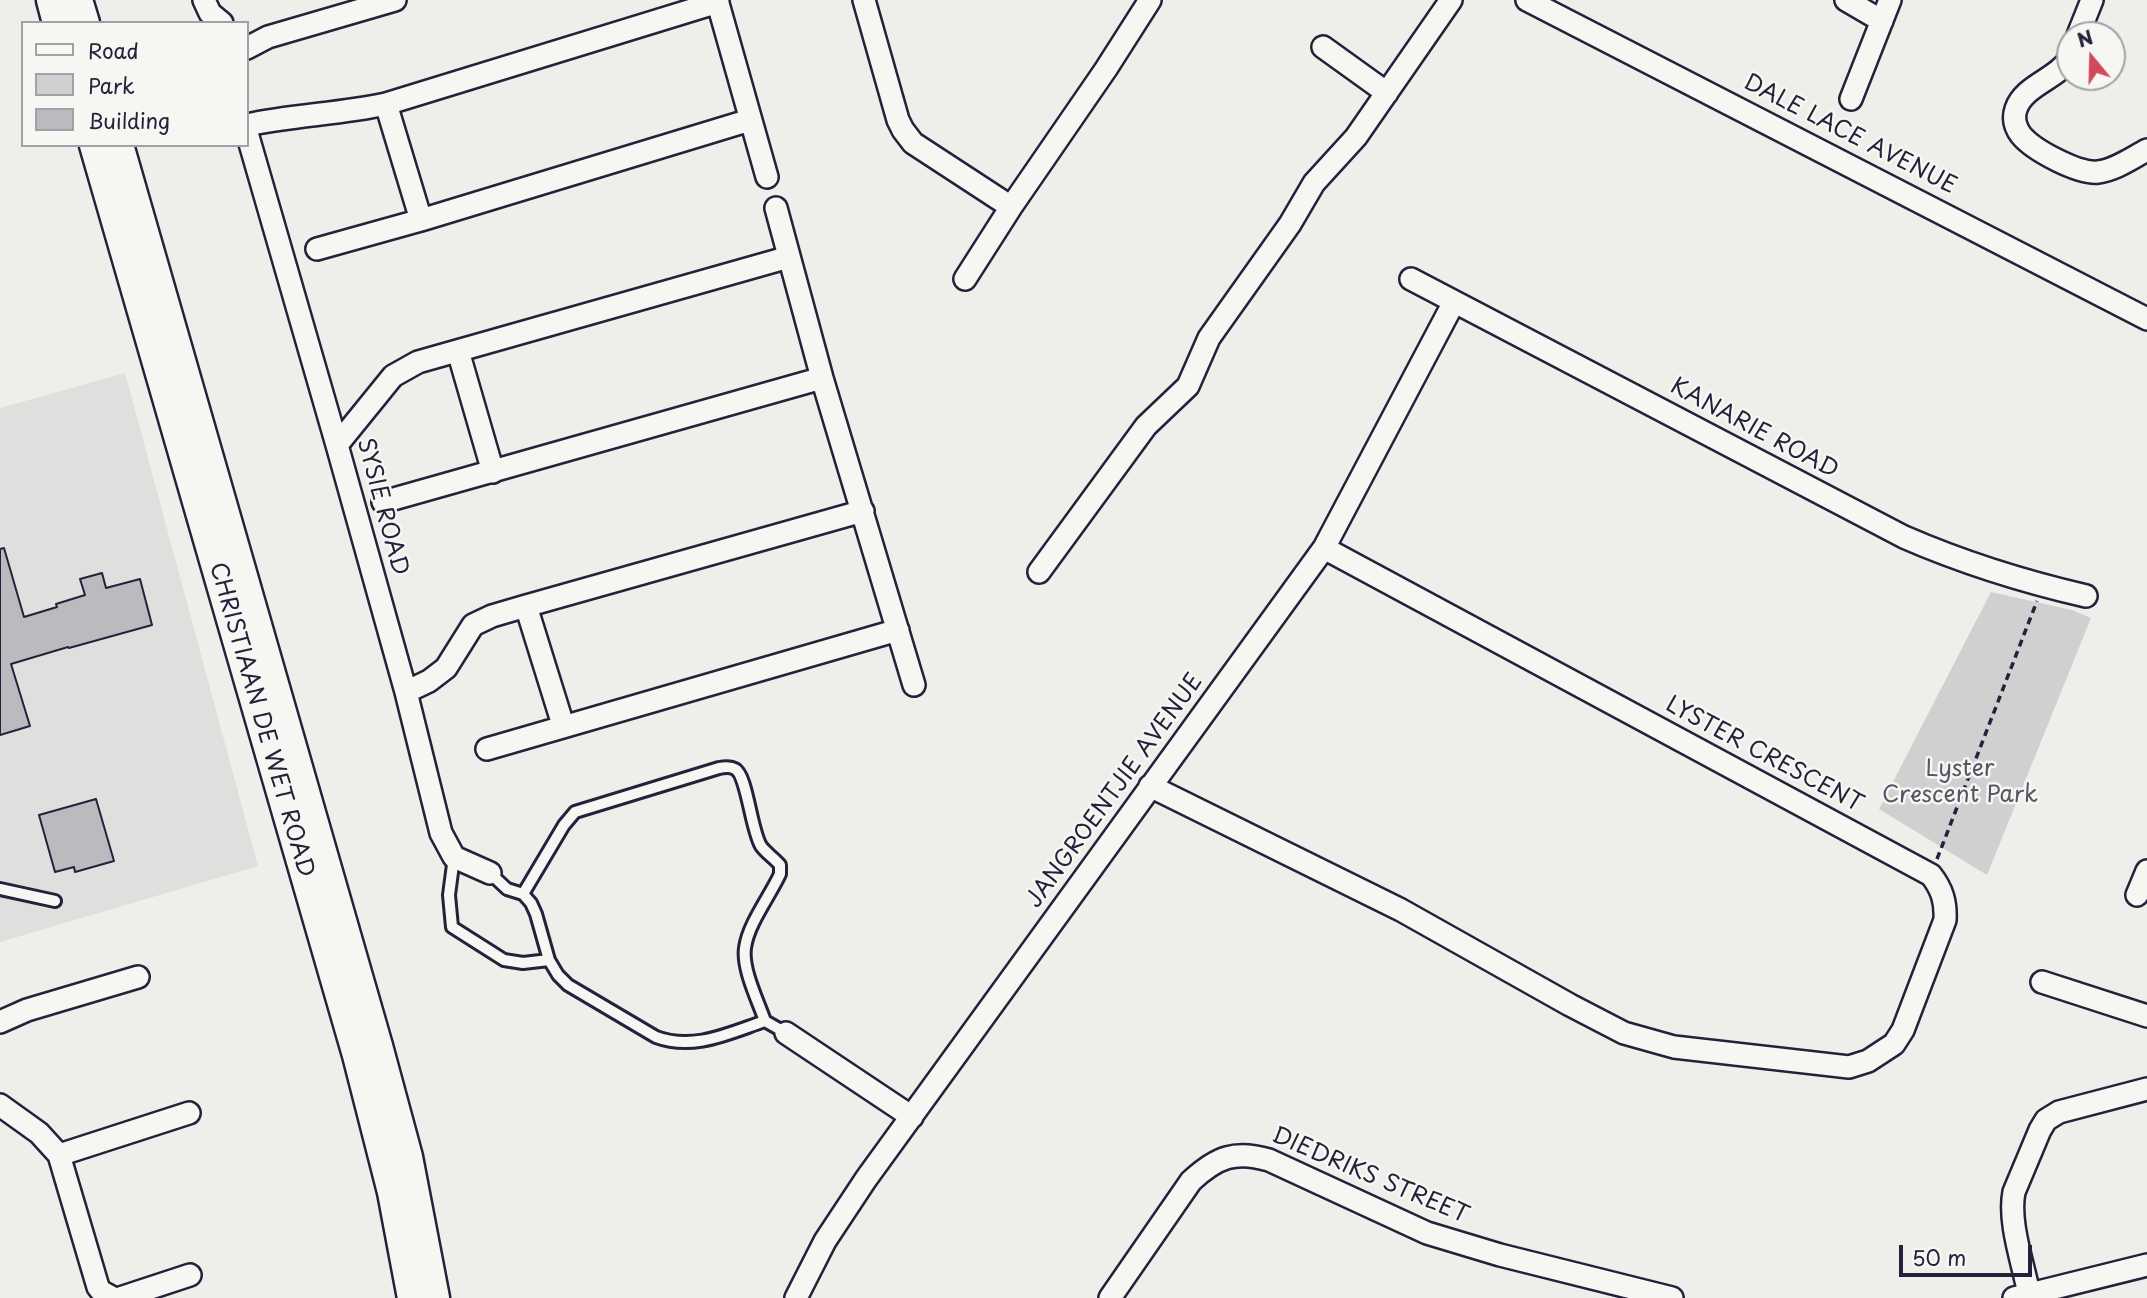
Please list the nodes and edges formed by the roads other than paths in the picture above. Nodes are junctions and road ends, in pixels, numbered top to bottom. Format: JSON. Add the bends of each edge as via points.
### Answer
{"nodes":[{"id":1,"x":52,"y":0,"type":"edge"},
{"id":2,"x":77,"y":0,"type":"edge"},
{"id":3,"x":204,"y":0,"type":"edge"},
{"id":4,"x":395,"y":0,"type":"edge"},
{"id":5,"x":864,"y":0,"type":"edge"},
{"id":6,"x":1150,"y":0,"type":"edge"},
{"id":7,"x":1451,"y":0,"type":"edge"},
{"id":8,"x":1527,"y":0,"type":"edge"},
{"id":9,"x":1846,"y":0,"type":"edge"},
{"id":10,"x":1890,"y":0,"type":"edge"},
{"id":11,"x":2092,"y":0,"type":"edge"},
{"id":12,"x":717,"y":1,"type":"edge"},
{"id":13,"x":1564,"y":8,"type":"edge"},
{"id":14,"x":57,"y":21,"type":"edge"},
{"id":15,"x":83,"y":21,"type":"edge"},
{"id":16,"x":220,"y":21,"type":"edge"},
{"id":17,"x":1882,"y":21,"type":"junction"},
{"id":18,"x":2084,"y":21,"type":"edge"},
{"id":19,"x":248,"y":45,"type":"edge"},
{"id":20,"x":1323,"y":47,"type":"dead end"},
{"id":21,"x":2056,"y":73,"type":"edge"},
{"id":22,"x":1387,"y":93,"type":"junction"},
{"id":23,"x":1851,"y":99,"type":"dead end"},
{"id":24,"x":386,"y":104,"type":"junction"},
{"id":25,"x":750,"y":120,"type":"junction"},
{"id":26,"x":248,"y":125,"type":"edge"},
{"id":27,"x":248,"y":136,"type":"edge"},
{"id":28,"x":96,"y":147,"type":"edge"},
{"id":29,"x":119,"y":147,"type":"edge"},
{"id":30,"x":2147,"y":150,"type":"edge"},
{"id":31,"x":767,"y":177,"type":"dead end"},
{"id":32,"x":1012,"y":207,"type":"junction"},
{"id":33,"x":776,"y":208,"type":"dead end"},
{"id":34,"x":421,"y":220,"type":"junction"},
{"id":35,"x":317,"y":249,"type":"dead end"},
{"id":36,"x":789,"y":257,"type":"junction"},
{"id":37,"x":965,"y":279,"type":"dead end"},
{"id":38,"x":1411,"y":279,"type":"dead end"},
{"id":39,"x":1454,"y":302,"type":"junction"},
{"id":40,"x":2147,"y":319,"type":"edge"},
{"id":41,"x":458,"y":351,"type":"junction"},
{"id":42,"x":822,"y":378,"type":"junction"},
{"id":43,"x":337,"y":445,"type":"junction"},
{"id":44,"x":493,"y":472,"type":"junction"},
{"id":45,"x":383,"y":502,"type":"dead end"},
{"id":46,"x":863,"y":511,"type":"junction"},
{"id":47,"x":1324,"y":548,"type":"junction"},
{"id":48,"x":1039,"y":572,"type":"dead end"},
{"id":49,"x":2086,"y":596,"type":"dead end"},
{"id":50,"x":526,"y":606,"type":"junction"},
{"id":51,"x":898,"y":630,"type":"junction"},
{"id":52,"x":914,"y":685,"type":"dead end"},
{"id":53,"x":406,"y":692,"type":"junction"},
{"id":54,"x":563,"y":725,"type":"junction"},
{"id":55,"x":487,"y":749,"type":"dead end"},
{"id":56,"x":1150,"y":786,"type":"junction"},
{"id":57,"x":454,"y":857,"type":"junction"},
{"id":58,"x":2147,"y":871,"type":"edge"},
{"id":59,"x":490,"y":873,"type":"joint"},
{"id":60,"x":0,"y":888,"type":"edge"},
{"id":61,"x":523,"y":894,"type":"junction"},
{"id":62,"x":2137,"y":895,"type":"dead end"},
{"id":63,"x":55,"y":901,"type":"dead end"},
{"id":64,"x":549,"y":960,"type":"junction"},
{"id":65,"x":138,"y":977,"type":"dead end"},
{"id":66,"x":2042,"y":982,"type":"dead end"},
{"id":67,"x":2147,"y":1016,"type":"edge"},
{"id":68,"x":765,"y":1021,"type":"junction"},
{"id":69,"x":0,"y":1022,"type":"edge"},
{"id":70,"x":786,"y":1033,"type":"joint"},
{"id":71,"x":2147,"y":1089,"type":"edge"},
{"id":72,"x":0,"y":1105,"type":"edge"},
{"id":73,"x":189,"y":1113,"type":"dead end"},
{"id":74,"x":912,"y":1116,"type":"junction"},
{"id":75,"x":59,"y":1155,"type":"junction"},
{"id":76,"x":2147,"y":1265,"type":"edge"},
{"id":77,"x":190,"y":1275,"type":"dead end"},
{"id":78,"x":2021,"y":1296,"type":"edge"},
{"id":79,"x":113,"y":1298,"type":"edge"},
{"id":80,"x":120,"y":1298,"type":"edge"},
{"id":81,"x":413,"y":1298,"type":"edge"},
{"id":82,"x":434,"y":1298,"type":"edge"},
{"id":83,"x":796,"y":1298,"type":"edge"},
{"id":84,"x":1110,"y":1298,"type":"edge"},
{"id":85,"x":1671,"y":1298,"type":"edge"}],
"edges":[{"from":1,"to":14,"type":"main road"},
{"from":2,"to":15,"type":"main road"},
{"from":3,"to":16,"type":"street"},
{"from":4,"to":19,"type":"street"},
{"from":5,"to":32,"type":"street","via":[[907,137]]},
{"from":6,"to":32,"type":"street"},
{"from":7,"to":22,"type":"street"},
{"from":8,"to":13,"type":"street","name":"DALE LACE AVENUE"},
{"from":9,"to":17,"type":"street"},
{"from":10,"to":17,"type":"street"},
{"from":11,"to":18,"type":"street"},
{"from":12,"to":24,"type":"street"},
{"from":12,"to":25,"type":"street"},
{"from":13,"to":40,"type":"street","name":"DALE LACE AVENUE"},
{"from":17,"to":23,"type":"street"},
{"from":20,"to":22,"type":"street"},
{"from":21,"to":30,"type":"street","via":[[2024,96],[2016,108],[2014,121],[2028,143],[2091,172],[2116,166]]},
{"from":22,"to":48,"type":"street","via":[[1356,137],[1314,183],[1209,338],[1188,386],[1146,426]]},
{"from":24,"to":26,"type":"street"},
{"from":24,"to":34,"type":"street"},
{"from":25,"to":31,"type":"street"},
{"from":25,"to":34,"type":"street"},
{"from":27,"to":43,"type":"street","name":"SYSIE ROAD"},
{"from":28,"to":81,"type":"main road","name":"CHRISTIAAN DE WET ROAD","via":[[358,1055],[393,1192]]},
{"from":29,"to":82,"type":"main road","name":"CHRISTIAAN DE WET ROAD","via":[[381,1058],[407,1157]]},
{"from":32,"to":37,"type":"street"},
{"from":33,"to":36,"type":"street"},
{"from":34,"to":35,"type":"street"},
{"from":36,"to":41,"type":"street"},
{"from":36,"to":42,"type":"street"},
{"from":38,"to":39,"type":"street","name":"KANARIE ROAD"},
{"from":39,"to":47,"type":"street","name":"JANGROENTJIE AVENUE"},
{"from":39,"to":49,"type":"street","name":"KANARIE ROAD","via":[[1905,537],[1954,559]]},
{"from":41,"to":43,"type":"street","via":[[418,362],[393,376]]},
{"from":41,"to":44,"type":"street"},
{"from":42,"to":44,"type":"street"},
{"from":42,"to":46,"type":"street"},
{"from":43,"to":53,"type":"street","name":"SYSIE ROAD"},
{"from":44,"to":45,"type":"street"},
{"from":46,"to":50,"type":"street"},
{"from":46,"to":51,"type":"street"},
{"from":47,"to":56,"type":"street","name":"JANGROENTJIE AVENUE"},
{"from":47,"to":56,"type":"street","name":"LYSTER CRESCENT","via":[[1931,875],[1944,897],[1945,920],[1894,1044],[1849,1067],[1674,1047],[1624,1033],[1401,910]]},
{"from":50,"to":53,"type":"street","via":[[473,625],[446,668]]},
{"from":50,"to":54,"type":"street"},
{"from":51,"to":52,"type":"street"},
{"from":51,"to":54,"type":"street"},
{"from":53,"to":57,"type":"street","name":"SYSIE ROAD","via":[[441,833]]},
{"from":54,"to":55,"type":"street"},
{"from":56,"to":74,"type":"street","name":"JANGROENTJIE AVENUE"},
{"from":57,"to":59,"type":"street"},
{"from":57,"to":64,"type":"lane","via":[[449,895],[452,928],[504,960]]},
{"from":58,"to":62,"type":"street"},
{"from":59,"to":61,"type":"lane","via":[[507,889]]},
{"from":60,"to":63,"type":"lane"},
{"from":61,"to":64,"type":"lane","via":[[536,914]]},
{"from":61,"to":68,"type":"lane","via":[[576,812],[719,768],[734,768],[740,774],[760,845],[780,865],[780,874],[744,948]]},
{"from":64,"to":68,"type":"lane","via":[[568,985],[671,1043],[710,1040]]},
{"from":65,"to":69,"type":"street"},
{"from":66,"to":67,"type":"street"},
{"from":68,"to":70,"type":"lane"},
{"from":70,"to":74,"type":"street"},
{"from":71,"to":78,"type":"street","via":[[2046,1119],[2012,1202]]},
{"from":72,"to":75,"type":"street","via":[[39,1133]]},
{"from":73,"to":75,"type":"street"},
{"from":74,"to":83,"type":"street","name":"JANGROENTJIE AVENUE","via":[[825,1241]]},
{"from":75,"to":79,"type":"street","via":[[99,1287]]},
{"from":76,"to":78,"type":"street"},
{"from":77,"to":80,"type":"street"},
{"from":84,"to":85,"type":"street","name":"DIEDRIKS STREET","via":[[1191,1181],[1220,1160],[1252,1155],[1427,1233]]}]}
